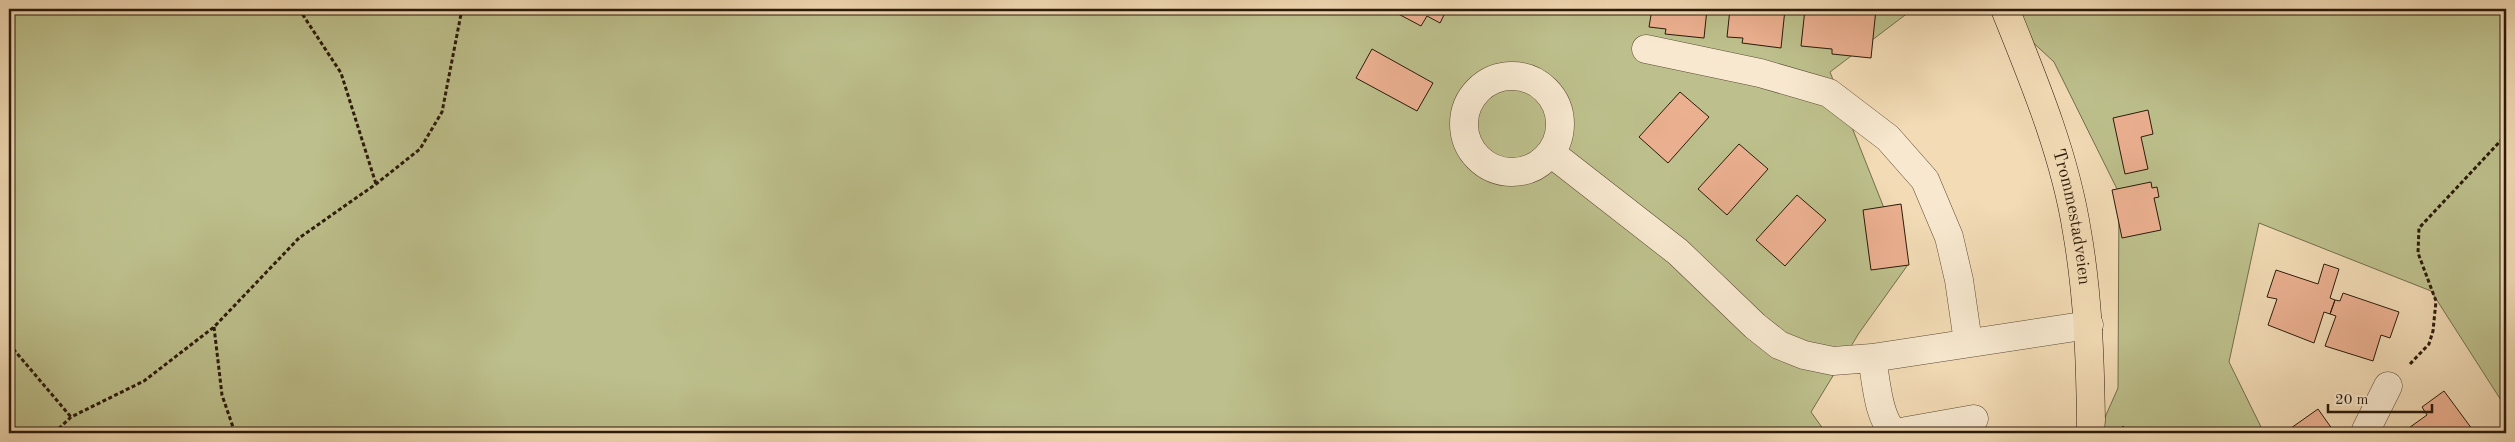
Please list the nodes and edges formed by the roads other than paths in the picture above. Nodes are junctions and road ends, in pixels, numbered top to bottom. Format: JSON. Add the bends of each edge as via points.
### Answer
{"nodes":[{"id":1,"x":2005,"y":9,"type":"edge"},
{"id":2,"x":1646,"y":49,"type":"dead end"},
{"id":3,"x":1551,"y":153,"type":"dead end"},
{"id":4,"x":2089,"y":325,"type":"junction"},
{"id":5,"x":1968,"y":342,"type":"junction"},
{"id":6,"x":1872,"y":358,"type":"junction"},
{"id":7,"x":2388,"y":386,"type":"dead end"},
{"id":8,"x":1974,"y":419,"type":"dead end"},
{"id":9,"x":2090,"y":433,"type":"edge"},
{"id":10,"x":2368,"y":433,"type":"edge"}],
"edges":[{"from":1,"to":4,"type":"main road","name":"Trommestadveien","via":[[2035,83],[2059,156],[2077,230]]},
{"from":2,"to":5,"type":"street","via":[[1760,73],[1829,93],[1888,138],[1925,180],[1948,237],[1959,280]]},
{"from":3,"to":6,"type":"street","via":[[1678,252],[1779,345],[1833,361]]},
{"from":4,"to":5,"type":"street"},
{"from":4,"to":9,"type":"main road","name":"Trommestadveien"},
{"from":5,"to":6,"type":"street"},
{"from":6,"to":8,"type":"street","via":[[1884,416],[1888,427],[1896,433]]},
{"from":7,"to":10,"type":"street","via":[[2366,430]]}]}
